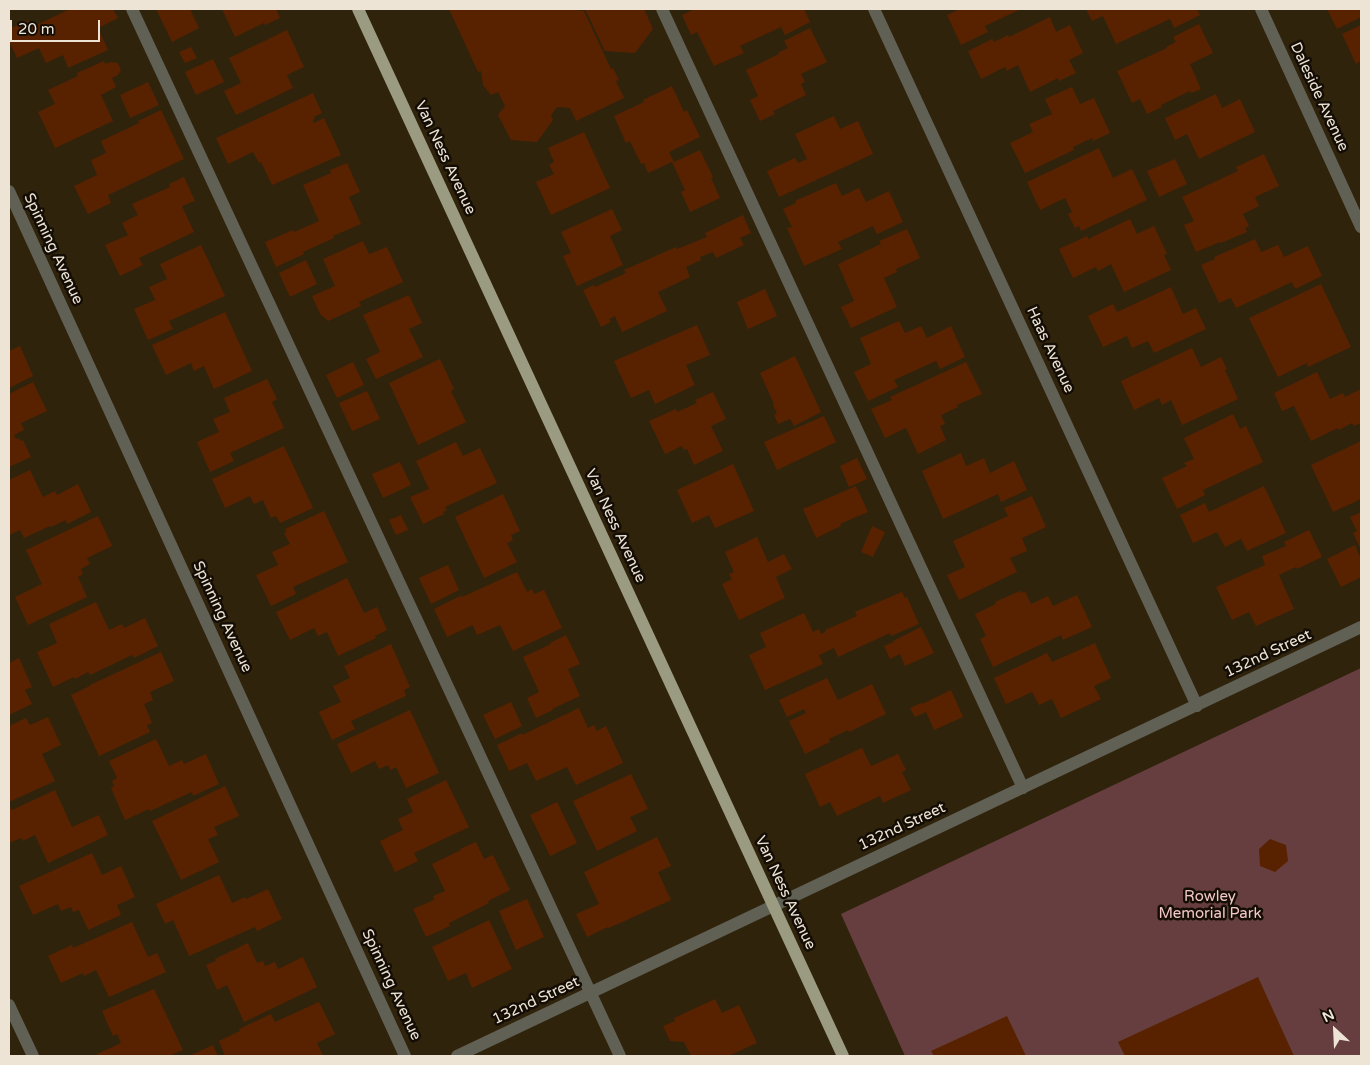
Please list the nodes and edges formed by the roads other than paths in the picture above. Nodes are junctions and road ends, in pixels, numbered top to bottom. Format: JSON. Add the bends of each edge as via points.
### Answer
{"nodes":[{"id":1,"x":132,"y":9,"type":"edge"},
{"id":2,"x":358,"y":9,"type":"edge"},
{"id":3,"x":662,"y":9,"type":"edge"},
{"id":4,"x":874,"y":9,"type":"edge"},
{"id":5,"x":1260,"y":9,"type":"edge"},
{"id":6,"x":9,"y":191,"type":"edge"},
{"id":7,"x":1361,"y":227,"type":"edge"},
{"id":8,"x":1361,"y":628,"type":"edge"},
{"id":9,"x":1197,"y":706,"type":"junction"},
{"id":10,"x":1022,"y":788,"type":"junction"},
{"id":11,"x":773,"y":906,"type":"junction"},
{"id":12,"x":591,"y":993,"type":"junction"},
{"id":13,"x":9,"y":1005,"type":"edge"},
{"id":14,"x":33,"y":1056,"type":"edge"},
{"id":15,"x":405,"y":1056,"type":"edge"},
{"id":16,"x":457,"y":1056,"type":"edge"},
{"id":17,"x":620,"y":1056,"type":"edge"},
{"id":18,"x":843,"y":1056,"type":"edge"}],
"edges":[{"from":1,"to":12,"type":"street"},
{"from":2,"to":11,"type":"main road","name":"Van Ness Avenue"},
{"from":3,"to":10,"type":"street"},
{"from":4,"to":9,"type":"street","name":"Haas Avenue"},
{"from":5,"to":7,"type":"street","name":"Daleside Avenue"},
{"from":6,"to":15,"type":"street","name":"Spinning Avenue"},
{"from":8,"to":9,"type":"street","name":"132nd Street"},
{"from":9,"to":10,"type":"street","name":"132nd Street"},
{"from":10,"to":11,"type":"street","name":"132nd Street"},
{"from":11,"to":12,"type":"street","name":"132nd Street"},
{"from":11,"to":18,"type":"main road","name":"Van Ness Avenue"},
{"from":12,"to":16,"type":"street","name":"132nd Street"},
{"from":12,"to":17,"type":"street"},
{"from":13,"to":14,"type":"street"}]}
